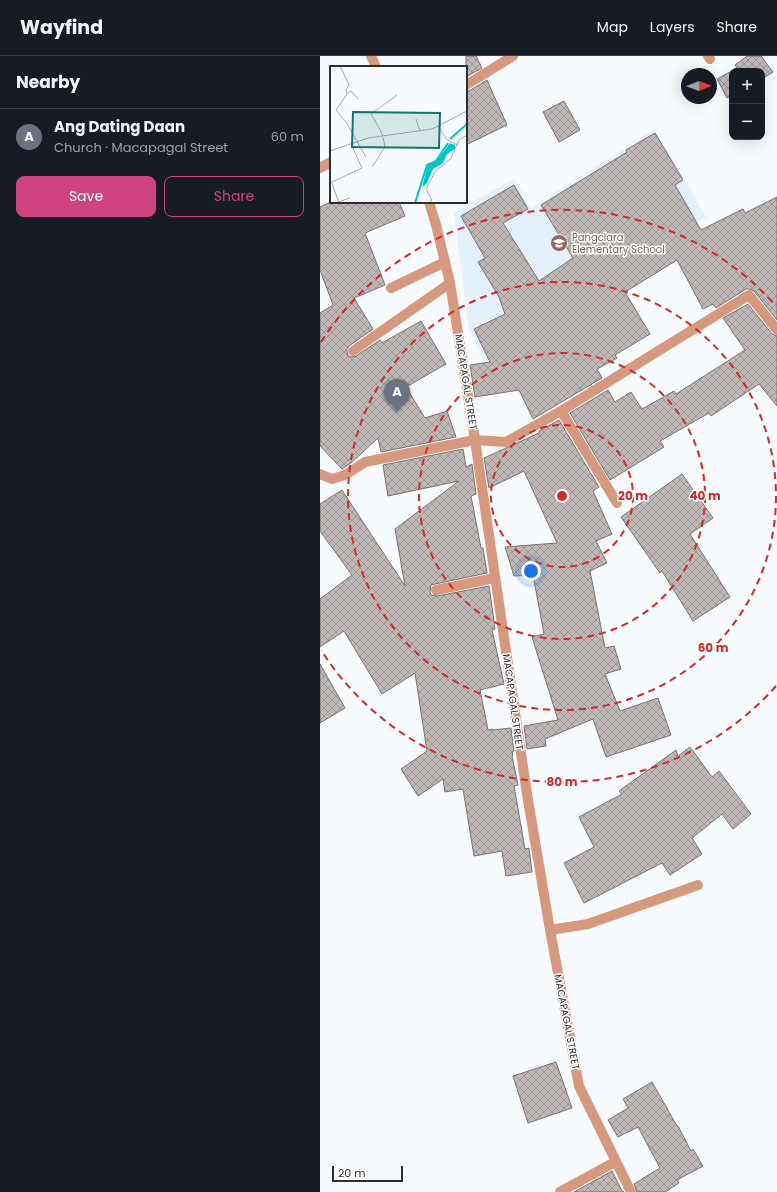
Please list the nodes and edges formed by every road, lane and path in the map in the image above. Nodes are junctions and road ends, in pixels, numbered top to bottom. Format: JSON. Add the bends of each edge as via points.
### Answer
{"nodes":[{"id":1,"x":371,"y":56,"type":"edge"},
{"id":2,"x":513,"y":56,"type":"edge"},
{"id":3,"x":376,"y":66,"type":"edge"},
{"id":4,"x":467,"y":84,"type":"edge"},
{"id":5,"x":330,"y":163,"type":"edge"},
{"id":6,"x":320,"y":168,"type":"edge"},
{"id":7,"x":429,"y":203,"type":"edge"},
{"id":8,"x":445,"y":262,"type":"junction"},
{"id":9,"x":450,"y":283,"type":"junction"},
{"id":10,"x":391,"y":288,"type":"dead end"},
{"id":11,"x":777,"y":330,"type":"edge"},
{"id":12,"x":353,"y":351,"type":"dead end"},
{"id":13,"x":561,"y":411,"type":"junction"},
{"id":14,"x":475,"y":440,"type":"junction"},
{"id":15,"x":320,"y":474,"type":"edge"},
{"id":16,"x":618,"y":503,"type":"dead end"},
{"id":17,"x":495,"y":578,"type":"junction"},
{"id":18,"x":436,"y":590,"type":"dead end"},
{"id":19,"x":698,"y":885,"type":"dead end"},
{"id":20,"x":550,"y":930,"type":"junction"},
{"id":21,"x":615,"y":1162,"type":"junction"},
{"id":22,"x":560,"y":1192,"type":"edge"},
{"id":23,"x":631,"y":1192,"type":"edge"}],
"edges":[{"from":1,"to":3,"type":"street"},
{"from":2,"to":4,"type":"street"},
{"from":5,"to":6,"type":"street"},
{"from":7,"to":8,"type":"street","name":"MACAPAGAL STREET"},
{"from":8,"to":9,"type":"street","name":"MACAPAGAL STREET"},
{"from":8,"to":10,"type":"street"},
{"from":9,"to":12,"type":"street"},
{"from":9,"to":14,"type":"street","name":"MACAPAGAL STREET"},
{"from":11,"to":13,"type":"street","via":[[750,295]]},
{"from":13,"to":14,"type":"street","via":[[506,442]]},
{"from":13,"to":16,"type":"street"},
{"from":14,"to":15,"type":"street","via":[[365,462],[345,475],[332,479]]},
{"from":14,"to":17,"type":"street","name":"MACAPAGAL STREET"},
{"from":17,"to":18,"type":"street"},
{"from":17,"to":20,"type":"street","name":"MACAPAGAL STREET","via":[[526,794]]},
{"from":19,"to":20,"type":"street","via":[[588,924]]},
{"from":20,"to":21,"type":"street","name":"MACAPAGAL STREET","via":[[579,1086]]},
{"from":21,"to":22,"type":"street"},
{"from":21,"to":23,"type":"street","name":"MACAPAGAL STREET"}]}
